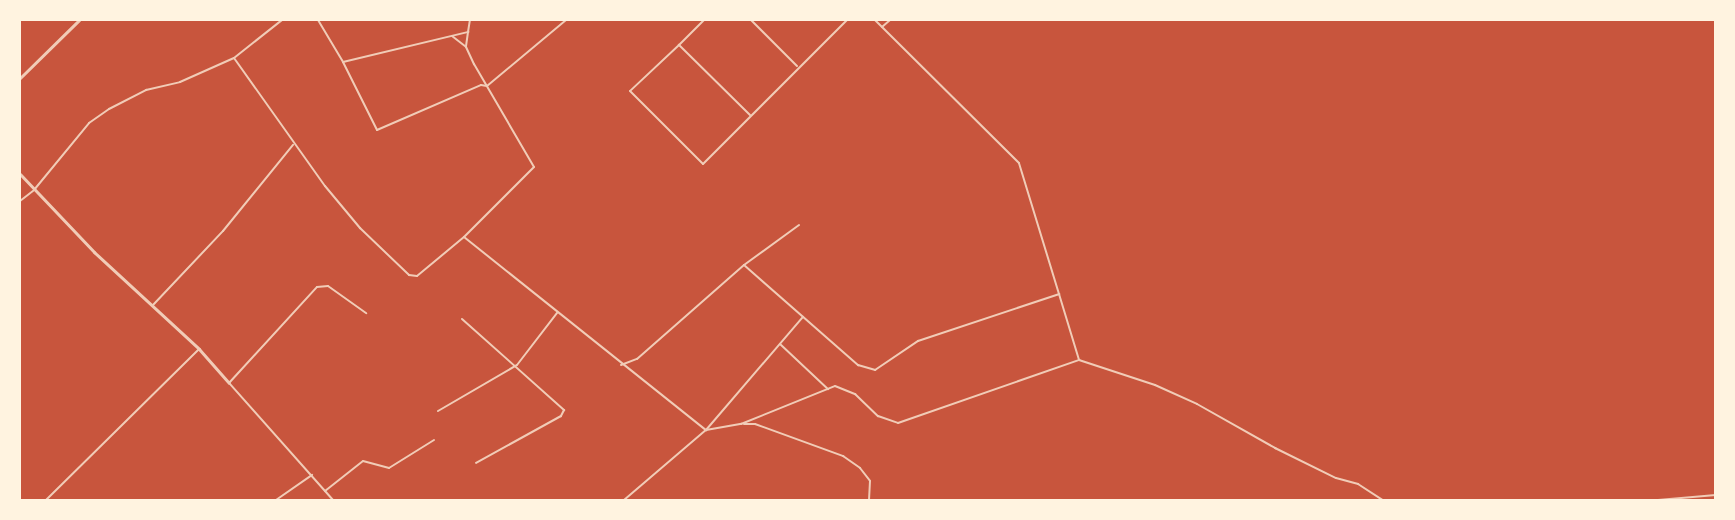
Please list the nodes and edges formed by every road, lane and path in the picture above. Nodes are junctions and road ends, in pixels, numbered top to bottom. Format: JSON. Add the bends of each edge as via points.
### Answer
{"nodes":[{"id":1,"x":79,"y":20,"type":"edge"},
{"id":2,"x":282,"y":20,"type":"edge"},
{"id":3,"x":318,"y":20,"type":"edge"},
{"id":4,"x":470,"y":20,"type":"edge"},
{"id":5,"x":566,"y":20,"type":"edge"},
{"id":6,"x":704,"y":20,"type":"edge"},
{"id":7,"x":751,"y":20,"type":"edge"},
{"id":8,"x":847,"y":20,"type":"edge"},
{"id":9,"x":876,"y":20,"type":"edge"},
{"id":10,"x":890,"y":20,"type":"edge"},
{"id":11,"x":882,"y":27,"type":"junction"},
{"id":12,"x":468,"y":32,"type":"junction"},
{"id":13,"x":452,"y":36,"type":"junction"},
{"id":14,"x":679,"y":45,"type":"junction"},
{"id":15,"x":466,"y":47,"type":"junction"},
{"id":16,"x":234,"y":58,"type":"junction"},
{"id":17,"x":343,"y":62,"type":"junction"},
{"id":18,"x":797,"y":67,"type":"junction"},
{"id":19,"x":20,"y":78,"type":"edge"},
{"id":20,"x":487,"y":86,"type":"junction"},
{"id":21,"x":750,"y":115,"type":"junction"},
{"id":22,"x":294,"y":145,"type":"junction"},
{"id":23,"x":20,"y":174,"type":"edge"},
{"id":24,"x":34,"y":190,"type":"junction"},
{"id":25,"x":20,"y":201,"type":"edge"},
{"id":26,"x":799,"y":225,"type":"dead end"},
{"id":27,"x":464,"y":237,"type":"junction"},
{"id":28,"x":744,"y":265,"type":"junction"},
{"id":29,"x":1059,"y":294,"type":"junction"},
{"id":30,"x":153,"y":305,"type":"junction"},
{"id":31,"x":366,"y":313,"type":"dead end"},
{"id":32,"x":557,"y":313,"type":"junction"},
{"id":33,"x":803,"y":317,"type":"junction"},
{"id":34,"x":462,"y":319,"type":"dead end"},
{"id":35,"x":780,"y":344,"type":"junction"},
{"id":36,"x":199,"y":349,"type":"junction"},
{"id":37,"x":1079,"y":360,"type":"junction"},
{"id":38,"x":517,"y":365,"type":"junction"},
{"id":39,"x":621,"y":365,"type":"junction"},
{"id":40,"x":230,"y":383,"type":"junction"},
{"id":41,"x":828,"y":389,"type":"junction"},
{"id":42,"x":438,"y":411,"type":"dead end"},
{"id":43,"x":741,"y":424,"type":"junction"},
{"id":44,"x":706,"y":430,"type":"junction"},
{"id":45,"x":434,"y":440,"type":"dead end"},
{"id":46,"x":476,"y":463,"type":"dead end"},
{"id":47,"x":312,"y":475,"type":"junction"},
{"id":48,"x":325,"y":491,"type":"junction"},
{"id":49,"x":1716,"y":495,"type":"edge"},
{"id":50,"x":46,"y":501,"type":"edge"},
{"id":51,"x":276,"y":501,"type":"edge"},
{"id":52,"x":333,"y":501,"type":"edge"},
{"id":53,"x":624,"y":501,"type":"edge"},
{"id":54,"x":869,"y":501,"type":"edge"},
{"id":55,"x":1383,"y":501,"type":"edge"},
{"id":56,"x":1658,"y":501,"type":"edge"}],
"edges":[{"from":1,"to":19,"type":"street"},
{"from":2,"to":16,"type":"street"},
{"from":3,"to":17,"type":"street"},
{"from":4,"to":12,"type":"street"},
{"from":5,"to":20,"type":"street"},
{"from":6,"to":14,"type":"street"},
{"from":7,"to":18,"type":"street"},
{"from":8,"to":18,"type":"street"},
{"from":9,"to":11,"type":"street"},
{"from":10,"to":11,"type":"street"},
{"from":11,"to":29,"type":"street","via":[[1019,163]]},
{"from":12,"to":13,"type":"street"},
{"from":12,"to":15,"type":"street"},
{"from":13,"to":15,"type":"street"},
{"from":13,"to":17,"type":"street"},
{"from":14,"to":21,"type":"street"},
{"from":14,"to":21,"type":"street","via":[[630,91],[703,164]]},
{"from":15,"to":20,"type":"street"},
{"from":16,"to":22,"type":"street"},
{"from":16,"to":24,"type":"street","via":[[180,82],[146,90],[109,109],[89,123]]},
{"from":17,"to":20,"type":"street","via":[[377,130],[481,85]]},
{"from":18,"to":21,"type":"street"},
{"from":20,"to":27,"type":"street","via":[[534,167]]},
{"from":22,"to":27,"type":"street","via":[[360,228],[409,275],[417,276]]},
{"from":22,"to":30,"type":"street","via":[[223,231]]},
{"from":23,"to":24,"type":"street"},
{"from":24,"to":25,"type":"street"},
{"from":24,"to":30,"type":"street"},
{"from":26,"to":28,"type":"street"},
{"from":27,"to":32,"type":"street"},
{"from":28,"to":33,"type":"street"},
{"from":28,"to":39,"type":"street","via":[[637,359]]},
{"from":29,"to":33,"type":"street","via":[[918,341],[875,370],[858,365]]},
{"from":29,"to":37,"type":"street"},
{"from":30,"to":36,"type":"street"},
{"from":31,"to":40,"type":"street","via":[[328,286],[317,287]]},
{"from":32,"to":38,"type":"street"},
{"from":32,"to":39,"type":"street"},
{"from":33,"to":35,"type":"street"},
{"from":34,"to":38,"type":"street"},
{"from":35,"to":41,"type":"street"},
{"from":35,"to":44,"type":"street"},
{"from":36,"to":40,"type":"street"},
{"from":36,"to":50,"type":"street"},
{"from":37,"to":41,"type":"street","via":[[898,423],[878,416],[849,390],[835,386]]},
{"from":37,"to":55,"type":"street","via":[[1155,385],[1197,404],[1275,448],[1336,478],[1358,484]]},
{"from":38,"to":42,"type":"street"},
{"from":38,"to":46,"type":"street","via":[[536,386],[563,405],[563,414]]},
{"from":39,"to":44,"type":"street"},
{"from":40,"to":47,"type":"street"},
{"from":41,"to":43,"type":"street"},
{"from":43,"to":44,"type":"street"},
{"from":43,"to":54,"type":"street","via":[[755,424],[843,456],[870,481]]},
{"from":44,"to":53,"type":"street"},
{"from":45,"to":48,"type":"street","via":[[389,468],[363,461]]},
{"from":47,"to":48,"type":"street"},
{"from":47,"to":51,"type":"street"},
{"from":48,"to":52,"type":"street"},
{"from":49,"to":56,"type":"street"}]}
